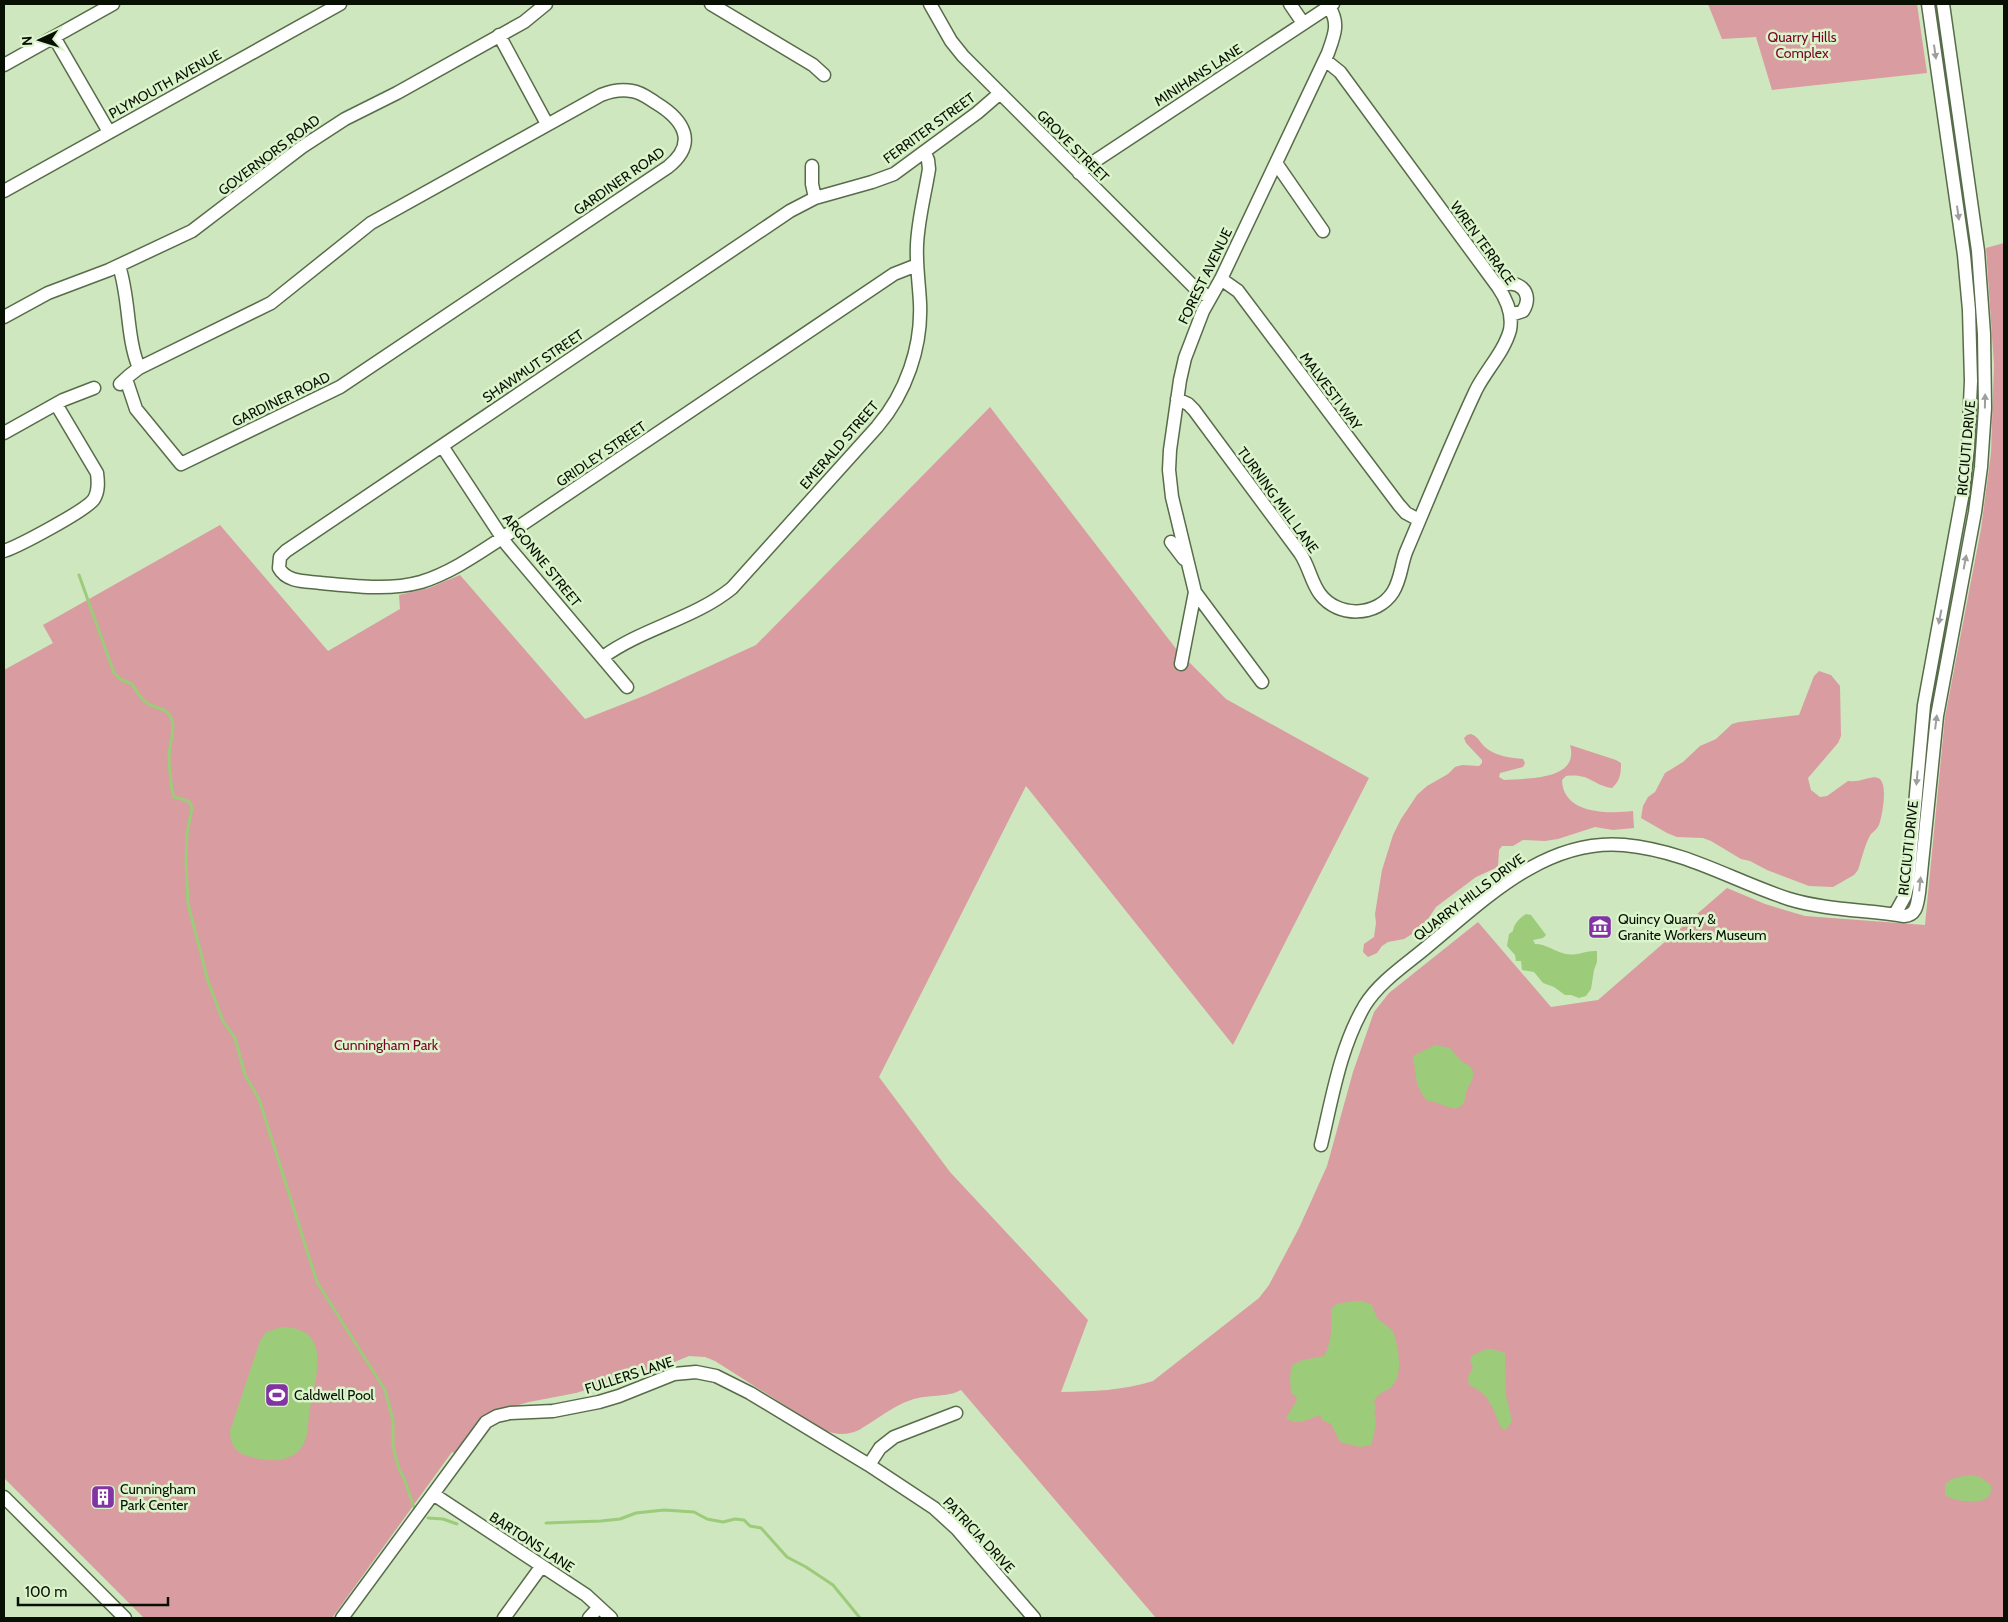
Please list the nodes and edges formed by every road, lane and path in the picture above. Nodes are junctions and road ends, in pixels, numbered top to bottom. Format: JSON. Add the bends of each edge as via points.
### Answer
{"nodes":[{"id":1,"x":113,"y":4,"type":"edge"},
{"id":2,"x":340,"y":4,"type":"edge"},
{"id":3,"x":546,"y":4,"type":"edge"},
{"id":4,"x":711,"y":4,"type":"edge"},
{"id":5,"x":930,"y":4,"type":"edge"},
{"id":6,"x":1290,"y":4,"type":"edge"},
{"id":7,"x":1928,"y":4,"type":"edge"},
{"id":8,"x":1943,"y":4,"type":"edge"},
{"id":9,"x":1331,"y":5,"type":"edge"},
{"id":10,"x":1303,"y":24,"type":"junction"},
{"id":11,"x":499,"y":35,"type":"junction"},
{"id":12,"x":54,"y":37,"type":"junction"},
{"id":13,"x":1325,"y":60,"type":"junction"},
{"id":14,"x":4,"y":65,"type":"edge"},
{"id":15,"x":824,"y":75,"type":"dead end"},
{"id":16,"x":999,"y":94,"type":"junction"},
{"id":17,"x":547,"y":124,"type":"junction"},
{"id":18,"x":109,"y":132,"type":"junction"},
{"id":19,"x":925,"y":153,"type":"junction"},
{"id":20,"x":1276,"y":163,"type":"junction"},
{"id":21,"x":812,"y":166,"type":"dead end"},
{"id":22,"x":1079,"y":173,"type":"junction"},
{"id":23,"x":4,"y":191,"type":"edge"},
{"id":24,"x":816,"y":198,"type":"junction"},
{"id":25,"x":1323,"y":231,"type":"dead end"},
{"id":26,"x":917,"y":265,"type":"junction"},
{"id":27,"x":119,"y":266,"type":"junction"},
{"id":28,"x":1221,"y":279,"type":"junction"},
{"id":29,"x":1498,"y":287,"type":"junction"},
{"id":30,"x":1210,"y":298,"type":"junction"},
{"id":31,"x":1511,"y":315,"type":"junction"},
{"id":32,"x":4,"y":317,"type":"edge"},
{"id":33,"x":139,"y":368,"type":"junction"},
{"id":34,"x":94,"y":388,"type":"dead end"},
{"id":35,"x":1177,"y":399,"type":"junction"},
{"id":36,"x":56,"y":404,"type":"junction"},
{"id":37,"x":4,"y":433,"type":"edge"},
{"id":38,"x":442,"y":446,"type":"junction"},
{"id":39,"x":1419,"y":520,"type":"junction"},
{"id":40,"x":502,"y":538,"type":"junction"},
{"id":41,"x":1171,"y":542,"type":"dead end"},
{"id":42,"x":4,"y":551,"type":"edge"},
{"id":43,"x":1187,"y":563,"type":"junction"},
{"id":44,"x":279,"y":568,"type":"joint"},
{"id":45,"x":1195,"y":592,"type":"junction"},
{"id":46,"x":603,"y":657,"type":"junction"},
{"id":47,"x":1181,"y":664,"type":"dead end"},
{"id":48,"x":1262,"y":682,"type":"dead end"},
{"id":49,"x":627,"y":687,"type":"dead end"},
{"id":50,"x":1895,"y":914,"type":"junction"},
{"id":51,"x":1321,"y":1145,"type":"dead end"},
{"id":52,"x":956,"y":1413,"type":"dead end"},
{"id":53,"x":869,"y":1464,"type":"junction"},
{"id":54,"x":433,"y":1494,"type":"junction"},
{"id":55,"x":4,"y":1497,"type":"edge"},
{"id":56,"x":541,"y":1567,"type":"junction"},
{"id":57,"x":598,"y":1608,"type":"junction"},
{"id":58,"x":125,"y":1618,"type":"edge"},
{"id":59,"x":342,"y":1618,"type":"edge"},
{"id":60,"x":504,"y":1618,"type":"edge"},
{"id":61,"x":589,"y":1618,"type":"edge"},
{"id":62,"x":611,"y":1618,"type":"edge"},
{"id":63,"x":1034,"y":1618,"type":"edge"}],
"edges":[{"from":1,"to":12,"type":"street"},
{"from":2,"to":18,"type":"street","name":"PLYMOUTH AVENUE"},
{"from":3,"to":11,"type":"street","name":"GOVERNORS ROAD"},
{"from":4,"to":15,"type":"street","via":[[813,65]]},
{"from":5,"to":16,"type":"street","name":"GROVE STREET","via":[[954,46]]},
{"from":6,"to":10,"type":"street"},
{"from":7,"to":50,"type":"street","name":"RICCIUTI DRIVE","one_way":true,"via":[[1964,255],[1971,397],[1960,513],[1926,688],[1908,883]]},
{"from":50,"to":8,"type":"street","name":"RICCIUTI DRIVE","one_way":true,"via":[[1910,915],[1917,904],[1936,716],[1976,504],[1984,423],[1985,365],[1979,266]]},
{"from":9,"to":10,"type":"street","name":"MINIHANS LANE"},
{"from":9,"to":13,"type":"street","name":"FOREST AVENUE","via":[[1336,27]]},
{"from":10,"to":22,"type":"street","name":"MINIHANS LANE"},
{"from":11,"to":17,"type":"street"},
{"from":11,"to":27,"type":"street","name":"GOVERNORS ROAD","via":[[345,119],[302,147],[192,231]]},
{"from":12,"to":14,"type":"street"},
{"from":12,"to":18,"type":"street"},
{"from":13,"to":20,"type":"street","name":"FOREST AVENUE"},
{"from":13,"to":29,"type":"street","name":"WREN TERRACE","via":[[1340,72]]},
{"from":16,"to":19,"type":"street","name":"FERRITER STREET"},
{"from":16,"to":22,"type":"street","name":"GROVE STREET"},
{"from":17,"to":33,"type":"street","name":"GARDINER ROAD","via":[[371,223],[271,303]]},
{"from":17,"to":33,"type":"street","name":"GARDINER ROAD","via":[[607,92],[633,91],[674,114],[683,130],[683,148],[668,167],[349,381],[181,464],[136,410],[123,381]]},
{"from":18,"to":23,"type":"street","name":"PLYMOUTH AVENUE"},
{"from":19,"to":24,"type":"street","name":"FERRITER STREET","via":[[886,177]]},
{"from":19,"to":26,"type":"street","name":"EMERALD STREET","via":[[929,169],[917,242]]},
{"from":20,"to":25,"type":"street"},
{"from":20,"to":28,"type":"street","name":"FOREST AVENUE"},
{"from":21,"to":24,"type":"street"},
{"from":22,"to":30,"type":"street","name":"GROVE STREET","via":[[1194,288]]},
{"from":24,"to":38,"type":"street","name":"SHAWMUT STREET","via":[[790,211]]},
{"from":26,"to":40,"type":"street","name":"GRIDLEY STREET","via":[[894,274]]},
{"from":26,"to":46,"type":"street","name":"EMERALD STREET","via":[[920,313],[917,345],[904,383],[884,419],[732,588],[710,603]]},
{"from":27,"to":32,"type":"street","name":"GOVERNORS ROAD","via":[[48,293]]},
{"from":27,"to":33,"type":"street"},
{"from":28,"to":30,"type":"street","name":"FOREST AVENUE"},
{"from":28,"to":39,"type":"street","name":"MALVESTI WAY","via":[[1238,290],[1399,506]]},
{"from":29,"to":31,"type":"street","name":"WREN TERRACE"},
{"from":29,"to":31,"type":"street","via":[[1513,283],[1526,293],[1523,311]]},
{"from":30,"to":35,"type":"street","name":"FOREST AVENUE","via":[[1189,346]]},
{"from":31,"to":39,"type":"street","via":[[1505,342],[1476,391]]},
{"from":34,"to":36,"type":"street"},
{"from":35,"to":39,"type":"street","name":"TURNING MILL LANE","via":[[1194,410],[1300,553],[1319,592],[1333,605],[1352,611],[1366,610],[1390,596]]},
{"from":35,"to":43,"type":"street","name":"FOREST AVENUE","via":[[1170,450],[1170,479]]},
{"from":36,"to":37,"type":"street"},
{"from":36,"to":42,"type":"street","via":[[97,472],[96,495],[86,507]]},
{"from":38,"to":40,"type":"street","name":"ARGONNE STREET"},
{"from":38,"to":44,"type":"street","name":"SHAWMUT STREET","via":[[282,554]]},
{"from":40,"to":44,"type":"street","name":"GRIDLEY STREET","via":[[450,570],[407,585],[366,586],[300,581],[284,575]]},
{"from":40,"to":46,"type":"street","name":"ARGONNE STREET"},
{"from":41,"to":43,"type":"street"},
{"from":43,"to":45,"type":"street","name":"FOREST AVENUE"},
{"from":45,"to":47,"type":"street","name":"FOREST AVENUE"},
{"from":45,"to":48,"type":"street"},
{"from":46,"to":49,"type":"street","name":"ARGONNE STREET"},
{"from":50,"to":51,"type":"street","name":"QUARRY HILLS DRIVE","via":[[1798,901],[1690,859],[1633,846],[1589,847],[1542,862],[1519,874],[1480,904],[1370,998],[1346,1047]]},
{"from":52,"to":53,"type":"street","via":[[894,1437],[880,1448]]},
{"from":53,"to":54,"type":"street","name":"FULLERS LANE","via":[[733,1384],[709,1374],[690,1372],[666,1377],[599,1402],[491,1418]]},
{"from":53,"to":63,"type":"street","name":"PATRICIA DRIVE","via":[[942,1514]]},
{"from":54,"to":56,"type":"street","name":"BARTONS LANE"},
{"from":54,"to":59,"type":"street","name":"FULLERS LANE"},
{"from":55,"to":58,"type":"street"},
{"from":56,"to":57,"type":"street","name":"BARTONS LANE","via":[[586,1596]]},
{"from":56,"to":60,"type":"street"},
{"from":57,"to":61,"type":"street"},
{"from":57,"to":62,"type":"street","name":"BARTONS LANE"}]}
